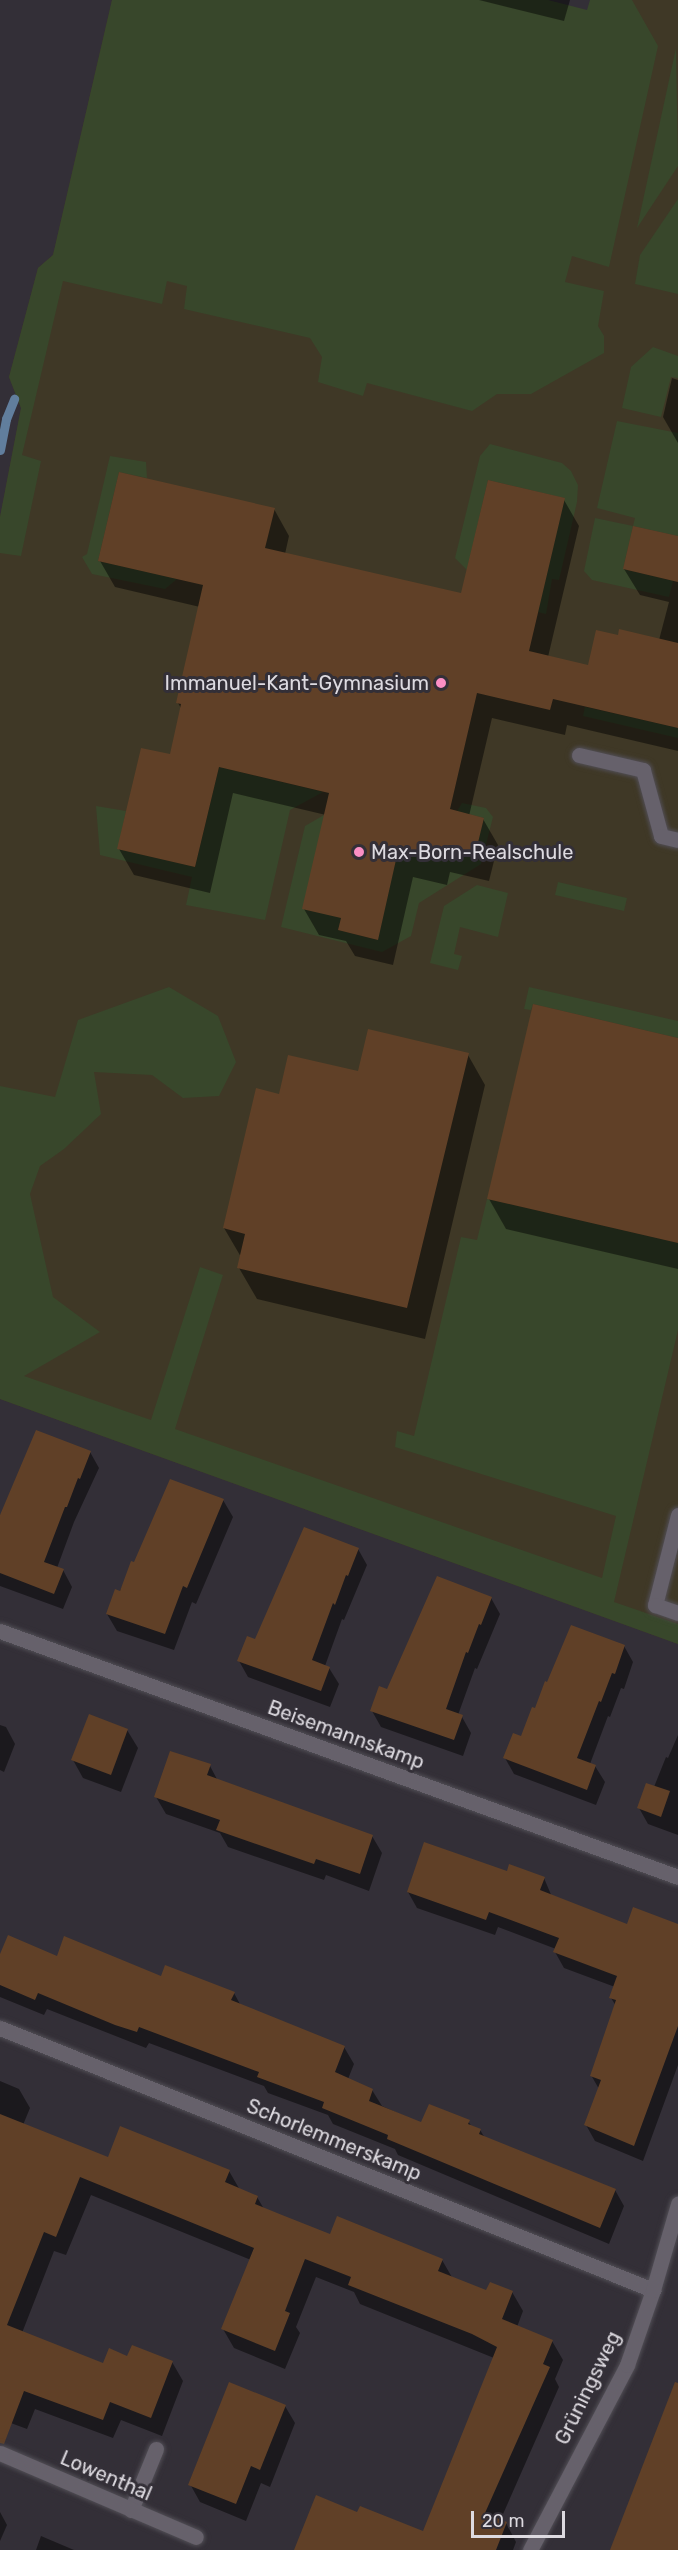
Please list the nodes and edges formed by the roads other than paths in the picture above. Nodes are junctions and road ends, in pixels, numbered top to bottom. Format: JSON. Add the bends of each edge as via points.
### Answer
{"nodes":[{"id":1,"x":579,"y":755,"type":"dead end"},
{"id":2,"x":678,"y":840,"type":"edge"},
{"id":3,"x":678,"y":1515,"type":"edge"},
{"id":4,"x":678,"y":1613,"type":"edge"},
{"id":5,"x":0,"y":1630,"type":"edge"},
{"id":6,"x":678,"y":1877,"type":"edge"},
{"id":7,"x":0,"y":2028,"type":"edge"},
{"id":8,"x":678,"y":2204,"type":"edge"},
{"id":9,"x":653,"y":2290,"type":"junction"},
{"id":10,"x":156,"y":2449,"type":"dead end"},
{"id":11,"x":0,"y":2453,"type":"edge"},
{"id":12,"x":131,"y":2510,"type":"junction"},
{"id":13,"x":196,"y":2537,"type":"dead end"},
{"id":14,"x":530,"y":2550,"type":"edge"}],
"edges":[{"from":1,"to":2,"type":"street","via":[[643,770],[661,836]]},
{"from":3,"to":4,"type":"street","via":[[655,1605]]},
{"from":5,"to":6,"type":"street","name":"Beisemannskamp"},
{"from":7,"to":9,"type":"street","name":"Schorlemmerskamp"},
{"from":8,"to":9,"type":"street","name":"Grüningsweg"},
{"from":9,"to":14,"type":"street","name":"Grüningsweg","via":[[627,2365]]},
{"from":10,"to":12,"type":"street"},
{"from":11,"to":12,"type":"street","name":"Lowenthal"},
{"from":12,"to":13,"type":"street","name":"Lowenthal"}]}
